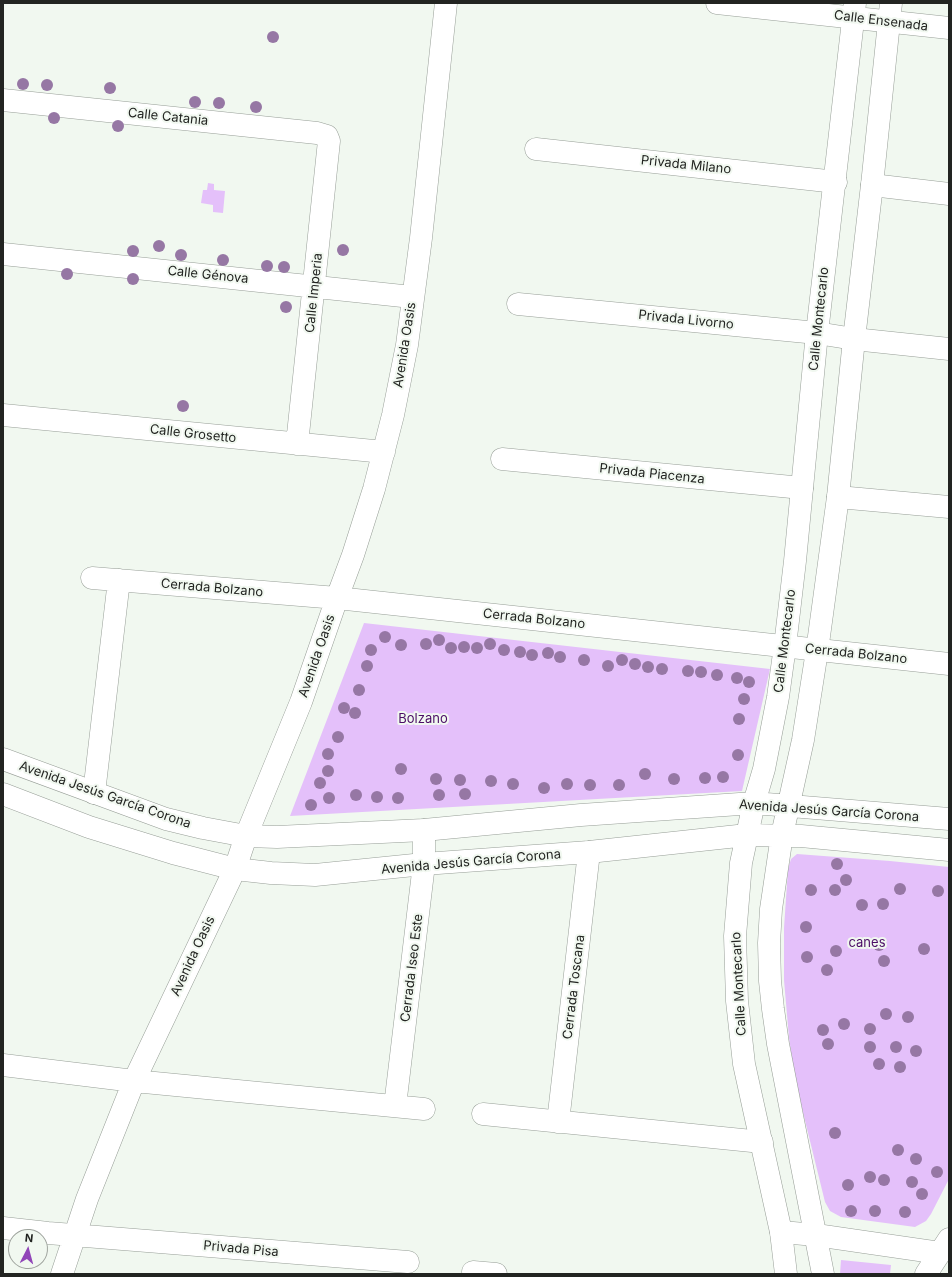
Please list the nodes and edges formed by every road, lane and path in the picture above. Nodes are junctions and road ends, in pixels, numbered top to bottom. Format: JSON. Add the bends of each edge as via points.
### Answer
{"nodes":[{"id":1,"x":446,"y":3,"type":"edge"},
{"id":2,"x":717,"y":3,"type":"edge"},
{"id":3,"x":855,"y":10,"type":"edge"},
{"id":4,"x":890,"y":12,"type":"edge"},
{"id":5,"x":949,"y":28,"type":"edge"},
{"id":6,"x":3,"y":100,"type":"edge"},
{"id":7,"x":330,"y":141,"type":"joint"},
{"id":8,"x":536,"y":149,"type":"dead end"},
{"id":9,"x":836,"y":182,"type":"junction"},
{"id":10,"x":872,"y":185,"type":"junction"},
{"id":11,"x":949,"y":194,"type":"edge"},
{"id":12,"x":3,"y":254,"type":"edge"},
{"id":13,"x":315,"y":286,"type":"junction"},
{"id":14,"x":412,"y":297,"type":"junction"},
{"id":15,"x":518,"y":304,"type":"dead end"},
{"id":16,"x":817,"y":333,"type":"junction"},
{"id":17,"x":854,"y":338,"type":"junction"},
{"id":18,"x":949,"y":349,"type":"edge"},
{"id":19,"x":3,"y":415,"type":"edge"},
{"id":20,"x":297,"y":444,"type":"junction"},
{"id":21,"x":384,"y":452,"type":"junction"},
{"id":22,"x":502,"y":460,"type":"dead end"},
{"id":23,"x":802,"y":488,"type":"junction"},
{"id":24,"x":838,"y":497,"type":"junction"},
{"id":25,"x":949,"y":508,"type":"edge"},
{"id":26,"x":92,"y":578,"type":"dead end"},
{"id":27,"x":119,"y":580,"type":"junction"},
{"id":28,"x":337,"y":598,"type":"junction"},
{"id":29,"x":784,"y":646,"type":"junction"},
{"id":30,"x":817,"y":650,"type":"junction"},
{"id":31,"x":949,"y":664,"type":"edge"},
{"id":32,"x":3,"y":759,"type":"edge"},
{"id":33,"x":94,"y":792,"type":"junction"},
{"id":34,"x":3,"y":794,"type":"edge"},
{"id":35,"x":754,"y":803,"type":"junction"},
{"id":36,"x":789,"y":806,"type":"junction"},
{"id":37,"x":949,"y":819,"type":"edge"},
{"id":38,"x":424,"y":830,"type":"junction"},
{"id":39,"x":747,"y":835,"type":"junction"},
{"id":40,"x":782,"y":835,"type":"junction"},
{"id":41,"x":246,"y":836,"type":"junction"},
{"id":42,"x":949,"y":850,"type":"edge"},
{"id":43,"x":589,"y":852,"type":"junction"},
{"id":44,"x":424,"y":864,"type":"junction"},
{"id":45,"x":235,"y":869,"type":"junction"},
{"id":46,"x":3,"y":1066,"type":"edge"},
{"id":47,"x":134,"y":1082,"type":"junction"},
{"id":48,"x":395,"y":1106,"type":"junction"},
{"id":49,"x":424,"y":1109,"type":"dead end"},
{"id":50,"x":483,"y":1114,"type":"dead end"},
{"id":51,"x":558,"y":1122,"type":"junction"},
{"id":52,"x":762,"y":1142,"type":"junction"},
{"id":53,"x":3,"y":1228,"type":"edge"},
{"id":54,"x":781,"y":1232,"type":"junction"},
{"id":55,"x":74,"y":1235,"type":"junction"},
{"id":56,"x":816,"y":1235,"type":"junction"},
{"id":57,"x":945,"y":1246,"type":"edge"},
{"id":58,"x":408,"y":1262,"type":"dead end"},
{"id":59,"x":473,"y":1272,"type":"dead end"},
{"id":60,"x":62,"y":1274,"type":"edge"},
{"id":61,"x":496,"y":1274,"type":"edge"},
{"id":62,"x":786,"y":1274,"type":"edge"},
{"id":63,"x":823,"y":1274,"type":"edge"},
{"id":64,"x":926,"y":1274,"type":"edge"}],
"edges":[{"from":1,"to":14,"type":"street","name":"Avenida Oasis","via":[[428,183]]},
{"from":2,"to":3,"type":"street","name":"Calle Ensenada"},
{"from":3,"to":4,"type":"street","name":"Calle Ensenada"},
{"from":3,"to":9,"type":"street","name":"Calle Montecarlo"},
{"from":4,"to":5,"type":"street","name":"Calle Ensenada"},
{"from":4,"to":10,"type":"street"},
{"from":6,"to":7,"type":"street","name":"Calle Catania","via":[[317,132],[325,134]]},
{"from":7,"to":13,"type":"street","name":"Calle Imperia"},
{"from":8,"to":9,"type":"street","name":"Privada Milano"},
{"from":9,"to":16,"type":"street","name":"Calle Montecarlo"},
{"from":10,"to":11,"type":"street"},
{"from":10,"to":17,"type":"street"},
{"from":12,"to":13,"type":"street","name":"Calle Génova"},
{"from":13,"to":14,"type":"street","name":"Calle Génova"},
{"from":13,"to":20,"type":"street","name":"Calle Imperia"},
{"from":14,"to":21,"type":"street","name":"Avenida Oasis","via":[[407,345]]},
{"from":15,"to":16,"type":"street","name":"Privada Livorno"},
{"from":16,"to":17,"type":"street","name":"Privada Livorno"},
{"from":16,"to":23,"type":"street","name":"Calle Montecarlo"},
{"from":17,"to":18,"type":"street","name":"Privada Livorno"},
{"from":17,"to":24,"type":"street"},
{"from":19,"to":20,"type":"street","name":"Calle Grosetto"},
{"from":20,"to":21,"type":"street","name":"Calle Grosetto"},
{"from":21,"to":28,"type":"street","name":"Avenida Oasis","via":[[354,555]]},
{"from":22,"to":23,"type":"street","name":"Privada Piacenza"},
{"from":23,"to":29,"type":"street","name":"Calle Montecarlo"},
{"from":24,"to":25,"type":"street"},
{"from":24,"to":30,"type":"street"},
{"from":26,"to":27,"type":"street","name":"Cerrada Bolzano"},
{"from":27,"to":28,"type":"street","name":"Cerrada Bolzano"},
{"from":27,"to":33,"type":"street"},
{"from":28,"to":29,"type":"street","name":"Cerrada Bolzano"},
{"from":28,"to":41,"type":"street","name":"Avenida Oasis","via":[[301,702]]},
{"from":29,"to":30,"type":"street","name":"Cerrada Bolzano"},
{"from":29,"to":35,"type":"street","name":"Calle Montecarlo","via":[[778,697],[764,769]]},
{"from":30,"to":31,"type":"street","name":"Cerrada Bolzano"},
{"from":30,"to":36,"type":"street","via":[[803,740]]},
{"from":32,"to":33,"type":"street","name":"Avenida Jesús García Corona"},
{"from":33,"to":41,"type":"street","name":"Avenida Jesús García Corona","via":[[166,818]]},
{"from":34,"to":45,"type":"street","name":"Avenida Jesús García Corona","via":[[89,827]]},
{"from":35,"to":36,"type":"street","name":"Avenida Jesús García Corona"},
{"from":35,"to":38,"type":"street","name":"Avenida Jesús García Corona","via":[[581,815]]},
{"from":35,"to":39,"type":"street","name":"Calle Montecarlo"},
{"from":36,"to":37,"type":"street","name":"Avenida Jesús García Corona"},
{"from":36,"to":40,"type":"street"},
{"from":38,"to":41,"type":"street","name":"Avenida Jesús García Corona","via":[[277,837]]},
{"from":38,"to":44,"type":"street","name":"Cerrada Iseo Este"},
{"from":39,"to":40,"type":"street","name":"Avenida Jesús García Corona"},
{"from":39,"to":43,"type":"street","name":"Avenida Jesús García Corona"},
{"from":39,"to":52,"type":"street","name":"Calle Montecarlo","via":[[741,863],[736,914],[735,965],[744,1064]]},
{"from":40,"to":42,"type":"street","name":"Avenida Jesús García Corona"},
{"from":40,"to":56,"type":"street","via":[[771,909],[772,1009]]},
{"from":41,"to":45,"type":"street","name":"Avenida Oasis"},
{"from":43,"to":44,"type":"street","name":"Avenida Jesús García Corona"},
{"from":43,"to":51,"type":"street","name":"Cerrada Toscana"},
{"from":44,"to":45,"type":"street","name":"Avenida Jesús García Corona","via":[[315,875]]},
{"from":44,"to":48,"type":"street","name":"Cerrada Iseo Este"},
{"from":45,"to":47,"type":"street","name":"Avenida Oasis"},
{"from":46,"to":47,"type":"street"},
{"from":47,"to":48,"type":"street"},
{"from":47,"to":55,"type":"street","name":"Avenida Oasis"},
{"from":48,"to":49,"type":"street"},
{"from":50,"to":51,"type":"street"},
{"from":51,"to":52,"type":"street"},
{"from":52,"to":54,"type":"street","name":"Calle Montecarlo"},
{"from":53,"to":55,"type":"street","name":"Privada Pisa"},
{"from":54,"to":56,"type":"street"},
{"from":54,"to":62,"type":"street","name":"Calle Montecarlo"},
{"from":55,"to":58,"type":"street","name":"Privada Pisa"},
{"from":55,"to":60,"type":"street","name":"Avenida Oasis"},
{"from":56,"to":57,"type":"street"},
{"from":56,"to":63,"type":"street"},
{"from":57,"to":64,"type":"street"},
{"from":59,"to":61,"type":"street"}]}
